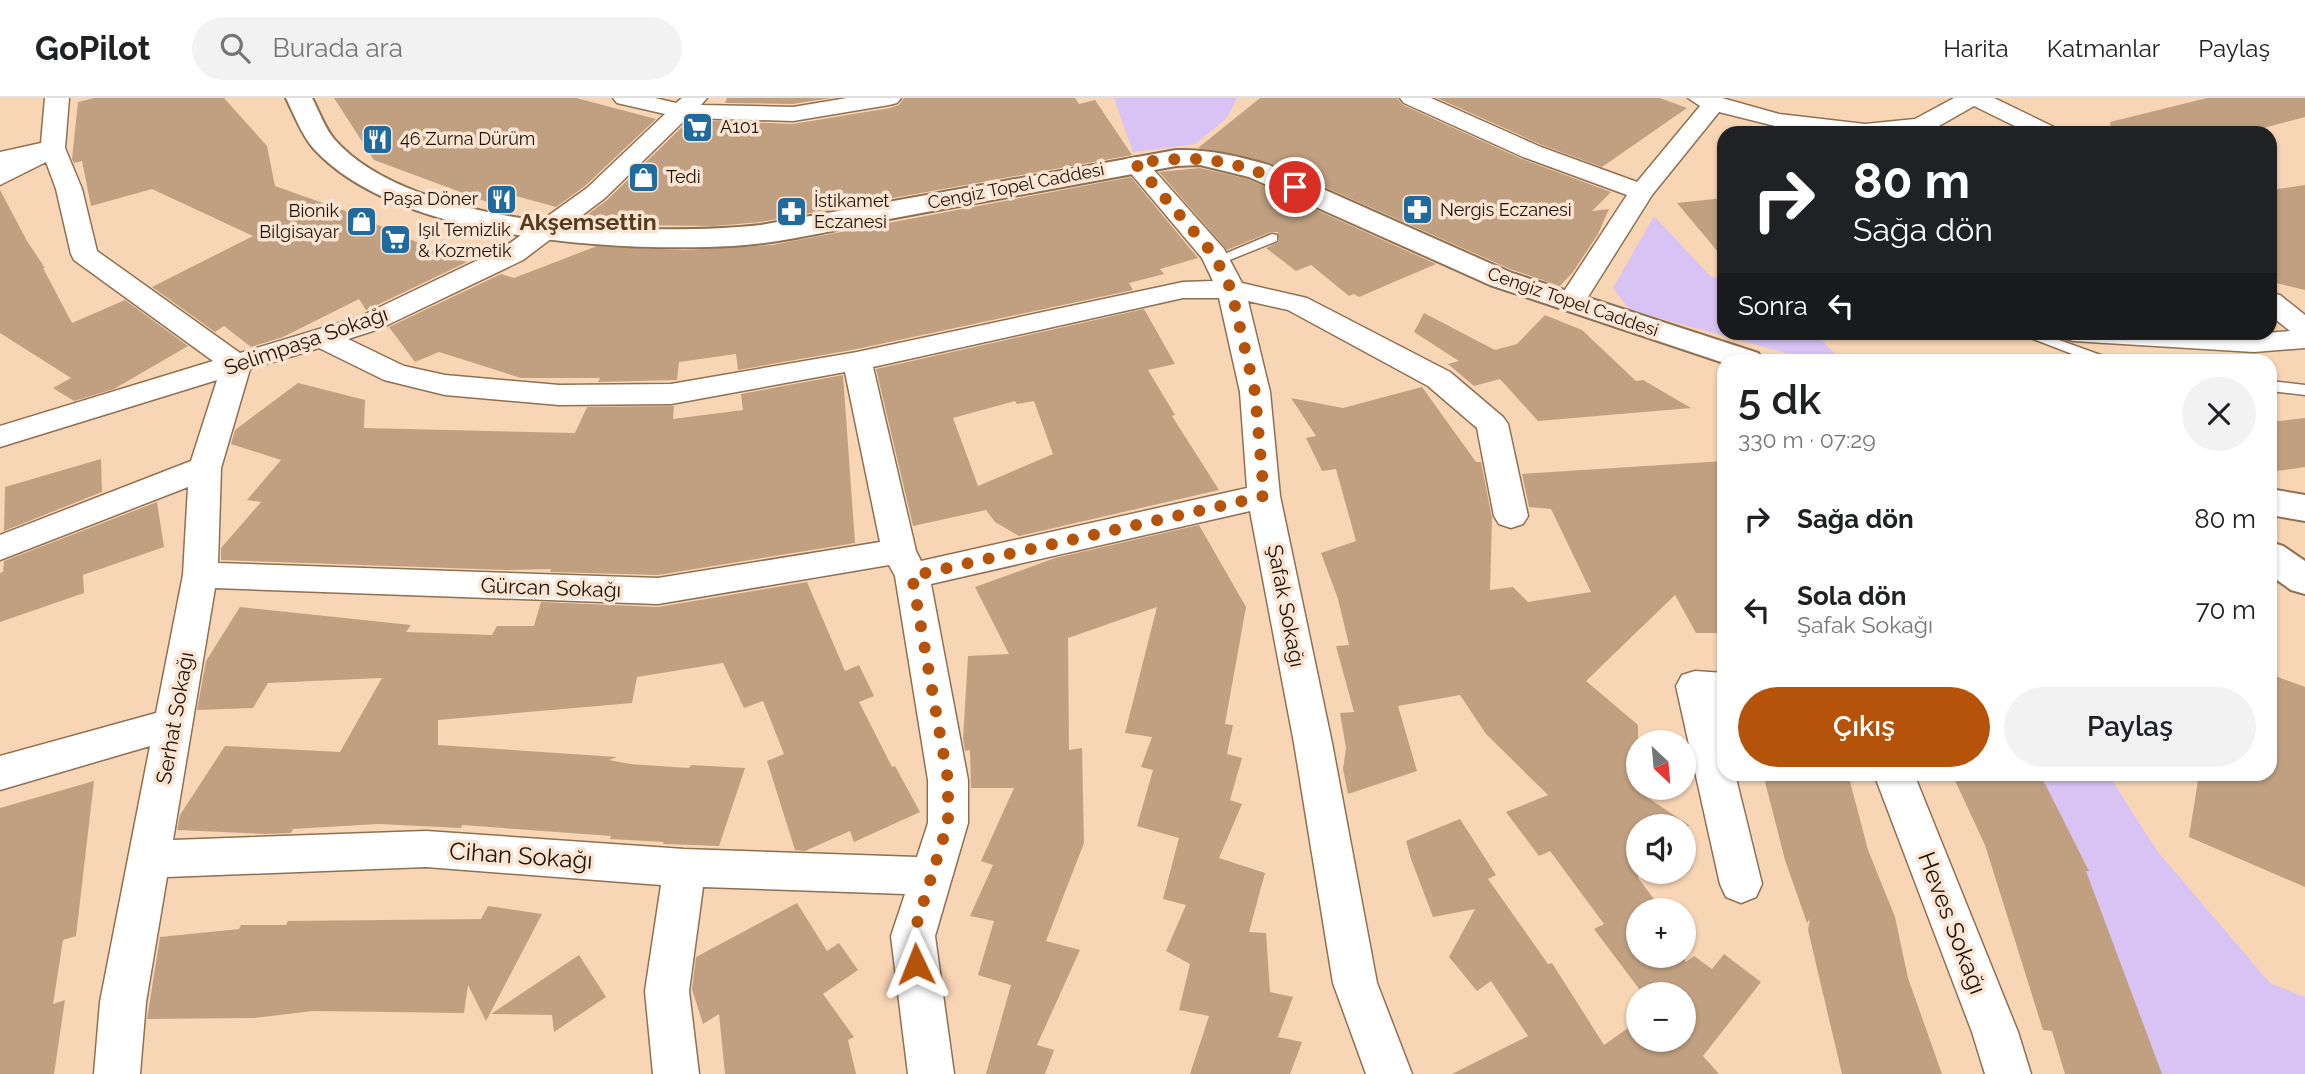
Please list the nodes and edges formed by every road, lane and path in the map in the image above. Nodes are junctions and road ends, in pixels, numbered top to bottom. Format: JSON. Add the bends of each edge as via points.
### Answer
{"nodes":[{"id":1,"x":57,"y":98,"type":"edge"},
{"id":2,"x":299,"y":98,"type":"edge"},
{"id":3,"x":625,"y":98,"type":"edge"},
{"id":4,"x":889,"y":98,"type":"edge"},
{"id":5,"x":1412,"y":98,"type":"edge"},
{"id":6,"x":1970,"y":98,"type":"edge"},
{"id":7,"x":1976,"y":98,"type":"edge"},
{"id":8,"x":1707,"y":101,"type":"edge"},
{"id":9,"x":688,"y":104,"type":"edge"},
{"id":10,"x":1812,"y":126,"type":"edge"},
{"id":11,"x":1912,"y":126,"type":"edge"},
{"id":12,"x":2034,"y":126,"type":"edge"},
{"id":13,"x":53,"y":148,"type":"junction"},
{"id":14,"x":0,"y":159,"type":"edge"},
{"id":15,"x":1135,"y":163,"type":"junction"},
{"id":16,"x":0,"y":177,"type":"edge"},
{"id":17,"x":1642,"y":192,"type":"junction"},
{"id":18,"x":547,"y":231,"type":"junction"},
{"id":19,"x":1272,"y":238,"type":"dead end"},
{"id":20,"x":1224,"y":275,"type":"junction"},
{"id":21,"x":1571,"y":302,"type":"junction"},
{"id":22,"x":2277,"y":307,"type":"edge"},
{"id":23,"x":2305,"y":329,"type":"edge"},
{"id":24,"x":322,"y":338,"type":"junction"},
{"id":25,"x":2305,"y":338,"type":"edge"},
{"id":26,"x":2045,"y":340,"type":"edge"},
{"id":27,"x":2205,"y":340,"type":"edge"},
{"id":28,"x":1721,"y":354,"type":"edge"},
{"id":29,"x":2084,"y":354,"type":"edge"},
{"id":30,"x":858,"y":361,"type":"junction"},
{"id":31,"x":237,"y":365,"type":"junction"},
{"id":32,"x":2277,"y":387,"type":"edge"},
{"id":33,"x":2305,"y":390,"type":"edge"},
{"id":34,"x":0,"y":437,"type":"edge"},
{"id":35,"x":205,"y":468,"type":"junction"},
{"id":36,"x":1264,"y":496,"type":"junction"},
{"id":37,"x":2277,"y":503,"type":"edge"},
{"id":38,"x":2305,"y":508,"type":"edge"},
{"id":39,"x":1511,"y":516,"type":"dead end"},
{"id":40,"x":0,"y":548,"type":"edge"},
{"id":41,"x":905,"y":564,"type":"junction"},
{"id":42,"x":200,"y":575,"type":"junction"},
{"id":43,"x":1717,"y":688,"type":"edge"},
{"id":44,"x":173,"y":724,"type":"junction"},
{"id":45,"x":0,"y":773,"type":"edge"},
{"id":46,"x":1717,"y":781,"type":"edge"},
{"id":47,"x":1717,"y":781,"type":"edge"},
{"id":48,"x":1897,"y":781,"type":"edge"},
{"id":49,"x":151,"y":859,"type":"junction"},
{"id":50,"x":684,"y":869,"type":"junction"},
{"id":51,"x":932,"y":876,"type":"junction"},
{"id":52,"x":1741,"y":884,"type":"dead end"},
{"id":53,"x":117,"y":1074,"type":"edge"},
{"id":54,"x":676,"y":1074,"type":"edge"},
{"id":55,"x":930,"y":1074,"type":"edge"},
{"id":56,"x":1389,"y":1074,"type":"edge"},
{"id":57,"x":2008,"y":1074,"type":"edge"}],
"edges":[{"from":1,"to":13,"type":"street"},
{"from":2,"to":18,"type":"main road","name":"Cengiz Topel Caddesi","via":[[320,141],[340,162],[384,189],[439,209]]},
{"from":3,"to":9,"type":"street"},
{"from":4,"to":9,"type":"street","via":[[793,114]]},
{"from":5,"to":17,"type":"street","via":[[1532,152]]},
{"from":6,"to":11,"type":"street"},
{"from":7,"to":12,"type":"street"},
{"from":8,"to":10,"type":"street"},
{"from":8,"to":17,"type":"street"},
{"from":9,"to":18,"type":"street","name":"Selimpaşa Sokağı","via":[[596,193]]},
{"from":13,"to":14,"type":"street"},
{"from":13,"to":16,"type":"street"},
{"from":13,"to":31,"type":"street","via":[[69,189],[84,254]]},
{"from":15,"to":18,"type":"main road","name":"Cengiz Topel Caddesi","via":[[761,234],[707,238]]},
{"from":15,"to":20,"type":"street","name":"Şafak Sokağı"},
{"from":15,"to":21,"type":"main road","name":"Cengiz Topel Caddesi","via":[[1200,157],[1230,162],[1501,279]]},
{"from":17,"to":21,"type":"street"},
{"from":18,"to":24,"type":"street","name":"Selimpaşa Sokağı","via":[[513,254],[369,323]]},
{"from":19,"to":20,"type":"lane"},
{"from":20,"to":30,"type":"street","via":[[1183,290]]},
{"from":20,"to":36,"type":"street","name":"Şafak Sokağı","via":[[1255,392]]},
{"from":20,"to":39,"type":"street","via":[[1297,304],[1439,379],[1492,424]]},
{"from":21,"to":28,"type":"main road","name":"Cengiz Topel Caddesi"},
{"from":22,"to":23,"type":"street"},
{"from":24,"to":30,"type":"street","via":[[411,378],[559,395],[671,394]]},
{"from":24,"to":31,"type":"street","name":"Selimpaşa Sokağı"},
{"from":25,"to":27,"type":"street","via":[[2254,343]]},
{"from":26,"to":29,"type":"lane"},
{"from":30,"to":41,"type":"street"},
{"from":31,"to":34,"type":"street","name":"Selimpaşa Sokağı"},
{"from":31,"to":35,"type":"street","name":"Serhat Sokağı"},
{"from":32,"to":33,"type":"lane"},
{"from":35,"to":40,"type":"street"},
{"from":35,"to":42,"type":"street","name":"Serhat Sokağı"},
{"from":36,"to":41,"type":"street","name":"Gürcan Sokağı"},
{"from":36,"to":56,"type":"street","name":"Şafak Sokağı","via":[[1314,743],[1354,983]]},
{"from":37,"to":38,"type":"main road"},
{"from":41,"to":42,"type":"street","name":"Gürcan Sokağı","via":[[658,591]]},
{"from":41,"to":51,"type":"street","via":[[948,780],[948,823]]},
{"from":42,"to":44,"type":"street","name":"Serhat Sokağı"},
{"from":43,"to":46,"type":"street","via":[[1695,686]]},
{"from":44,"to":45,"type":"street"},
{"from":44,"to":49,"type":"street","name":"Serhat Sokağı"},
{"from":47,"to":52,"type":"street"},
{"from":48,"to":57,"type":"street","name":"Heves Sokağı"},
{"from":49,"to":50,"type":"street","name":"Cihan Sokağı","via":[[426,849]]},
{"from":49,"to":53,"type":"street","name":"Serhat Sokağı","via":[[123,1002]]},
{"from":50,"to":51,"type":"street","name":"Cihan Sokağı"},
{"from":50,"to":54,"type":"street","via":[[667,991]]},
{"from":51,"to":55,"type":"street","via":[[913,936]]}]}
